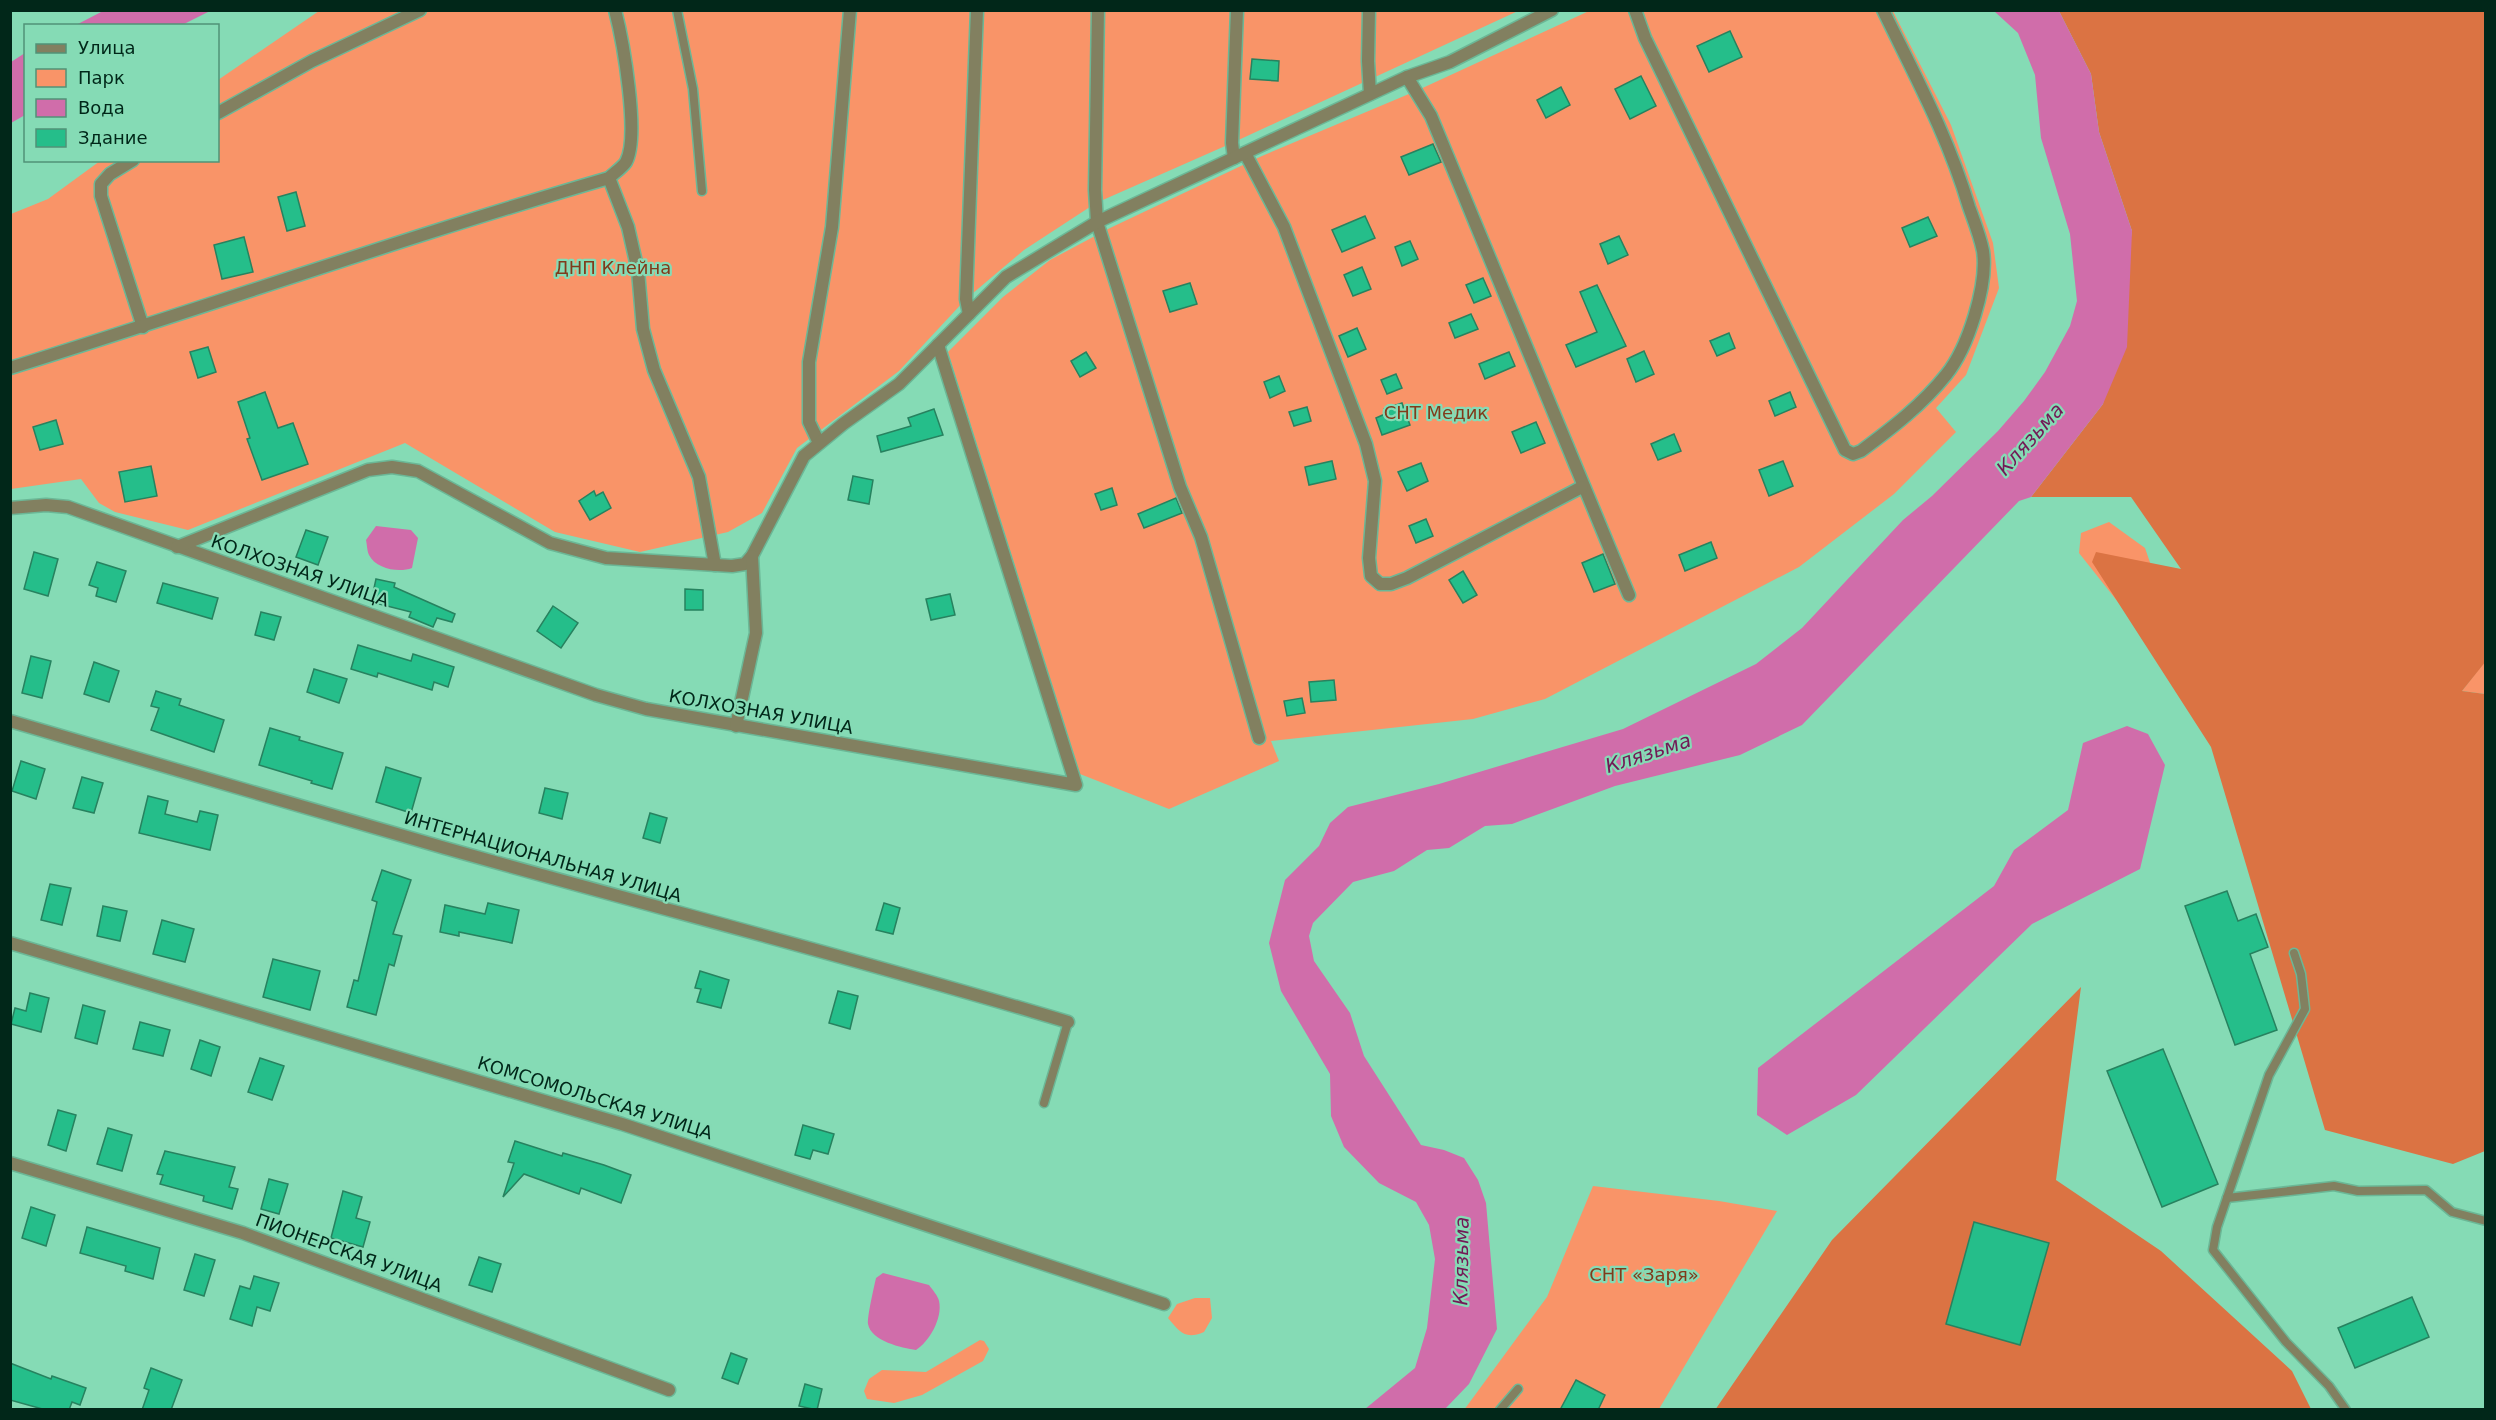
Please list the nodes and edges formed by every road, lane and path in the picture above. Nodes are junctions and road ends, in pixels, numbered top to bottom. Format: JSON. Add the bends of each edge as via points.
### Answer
{"nodes":[{"id":1,"x":420,"y":10,"type":"edge"},
{"id":2,"x":615,"y":10,"type":"edge"},
{"id":3,"x":678,"y":10,"type":"edge"},
{"id":4,"x":850,"y":10,"type":"edge"},
{"id":5,"x":977,"y":10,"type":"edge"},
{"id":6,"x":1098,"y":10,"type":"edge"},
{"id":7,"x":1237,"y":10,"type":"edge"},
{"id":8,"x":1369,"y":10,"type":"edge"},
{"id":9,"x":1552,"y":10,"type":"edge"},
{"id":10,"x":1635,"y":10,"type":"edge"},
{"id":11,"x":1883,"y":10,"type":"edge"},
{"id":12,"x":1407,"y":77,"type":"junction"},
{"id":13,"x":1370,"y":94,"type":"junction"},
{"id":14,"x":219,"y":113,"type":"edge"},
{"id":15,"x":1245,"y":153,"type":"junction"},
{"id":16,"x":1233,"y":158,"type":"junction"},
{"id":17,"x":130,"y":162,"type":"edge"},
{"id":18,"x":609,"y":178,"type":"junction"},
{"id":19,"x":702,"y":191,"type":"dead end"},
{"id":20,"x":1097,"y":222,"type":"junction"},
{"id":21,"x":969,"y":314,"type":"junction"},
{"id":22,"x":143,"y":327,"type":"junction"},
{"id":23,"x":938,"y":345,"type":"junction"},
{"id":24,"x":10,"y":368,"type":"edge"},
{"id":25,"x":819,"y":443,"type":"junction"},
{"id":26,"x":1582,"y":487,"type":"junction"},
{"id":27,"x":10,"y":508,"type":"edge"},
{"id":28,"x":177,"y":547,"type":"junction"},
{"id":29,"x":752,"y":556,"type":"junction"},
{"id":30,"x":715,"y":565,"type":"junction"},
{"id":31,"x":1629,"y":595,"type":"dead end"},
{"id":32,"x":10,"y":721,"type":"edge"},
{"id":33,"x":736,"y":726,"type":"junction"},
{"id":34,"x":1259,"y":738,"type":"dead end"},
{"id":35,"x":10,"y":943,"type":"edge"},
{"id":36,"x":2294,"y":952,"type":"dead end"},
{"id":37,"x":1068,"y":1022,"type":"joint"},
{"id":38,"x":1044,"y":1103,"type":"dead end"},
{"id":39,"x":10,"y":1163,"type":"edge"},
{"id":40,"x":2227,"y":1198,"type":"junction"},
{"id":41,"x":2486,"y":1221,"type":"edge"},
{"id":42,"x":1164,"y":1304,"type":"dead end"},
{"id":43,"x":1518,"y":1389,"type":"dead end"},
{"id":44,"x":669,"y":1390,"type":"dead end"},
{"id":45,"x":1500,"y":1410,"type":"edge"},
{"id":46,"x":2346,"y":1410,"type":"edge"}],
"edges":[{"from":1,"to":14,"type":"street","via":[[312,61]]},
{"from":2,"to":18,"type":"street","via":[[627,71],[631,145],[625,164]]},
{"from":3,"to":19,"type":"lane","via":[[693,89]]},
{"from":4,"to":25,"type":"street","via":[[832,227],[809,362],[809,422]]},
{"from":5,"to":21,"type":"street","via":[[966,299]]},
{"from":6,"to":20,"type":"street"},
{"from":7,"to":16,"type":"street"},
{"from":8,"to":13,"type":"street"},
{"from":9,"to":12,"type":"street","via":[[1450,62]]},
{"from":10,"to":11,"type":"street","via":[[1645,38],[1845,450],[1853,454],[1908,416],[1948,374],[1969,333],[1983,290],[1983,251],[1961,180],[1944,133]]},
{"from":12,"to":13,"type":"street"},
{"from":12,"to":26,"type":"street","via":[[1431,116]]},
{"from":13,"to":15,"type":"street"},
{"from":15,"to":16,"type":"street"},
{"from":15,"to":26,"type":"street","via":[[1284,227],[1366,444],[1375,481],[1371,576],[1380,584],[1407,578]]},
{"from":16,"to":20,"type":"street"},
{"from":17,"to":22,"type":"street","via":[[101,184],[101,196]]},
{"from":18,"to":22,"type":"street","via":[[479,216]]},
{"from":18,"to":30,"type":"street","via":[[628,227],[638,272],[643,329],[654,370],[699,477]]},
{"from":20,"to":21,"type":"street","via":[[1006,277]]},
{"from":20,"to":34,"type":"street","via":[[1180,487],[1201,537]]},
{"from":21,"to":23,"type":"street"},
{"from":22,"to":24,"type":"street"},
{"from":23,"to":25,"type":"street","via":[[899,384]]},
{"from":23,"to":33,"type":"street","name":"КОЛХОЗНАЯ УЛИЦА","via":[[1076,785]]},
{"from":25,"to":29,"type":"street","via":[[804,456]]},
{"from":26,"to":31,"type":"street"},
{"from":27,"to":28,"type":"street","name":"КОЛХОЗНАЯ УЛИЦА","via":[[68,507]]},
{"from":28,"to":30,"type":"street","via":[[368,470],[392,467],[418,471],[550,543],[606,558]]},
{"from":28,"to":33,"type":"street","name":"КОЛХОЗНАЯ УЛИЦА","via":[[596,695]]},
{"from":29,"to":30,"type":"street","via":[[745,564]]},
{"from":29,"to":33,"type":"street","via":[[756,633]]},
{"from":32,"to":37,"type":"street","name":"ИНТЕРНАЦИОНАЛЬНАЯ УЛИЦА","via":[[443,848],[907,974]]},
{"from":35,"to":42,"type":"street","name":"КОМСОМОЛЬСКАЯ УЛИЦА","via":[[622,1124]]},
{"from":36,"to":40,"type":"lane","via":[[2305,1009],[2269,1075]]},
{"from":37,"to":38,"type":"lane"},
{"from":39,"to":44,"type":"street","name":"ПИОНЕРСКАЯ УЛИЦА","via":[[243,1233]]},
{"from":40,"to":41,"type":"lane","via":[[2334,1186],[2358,1191],[2426,1190],[2452,1212]]},
{"from":40,"to":46,"type":"lane","via":[[2213,1250]]},
{"from":43,"to":45,"type":"lane"}]}
